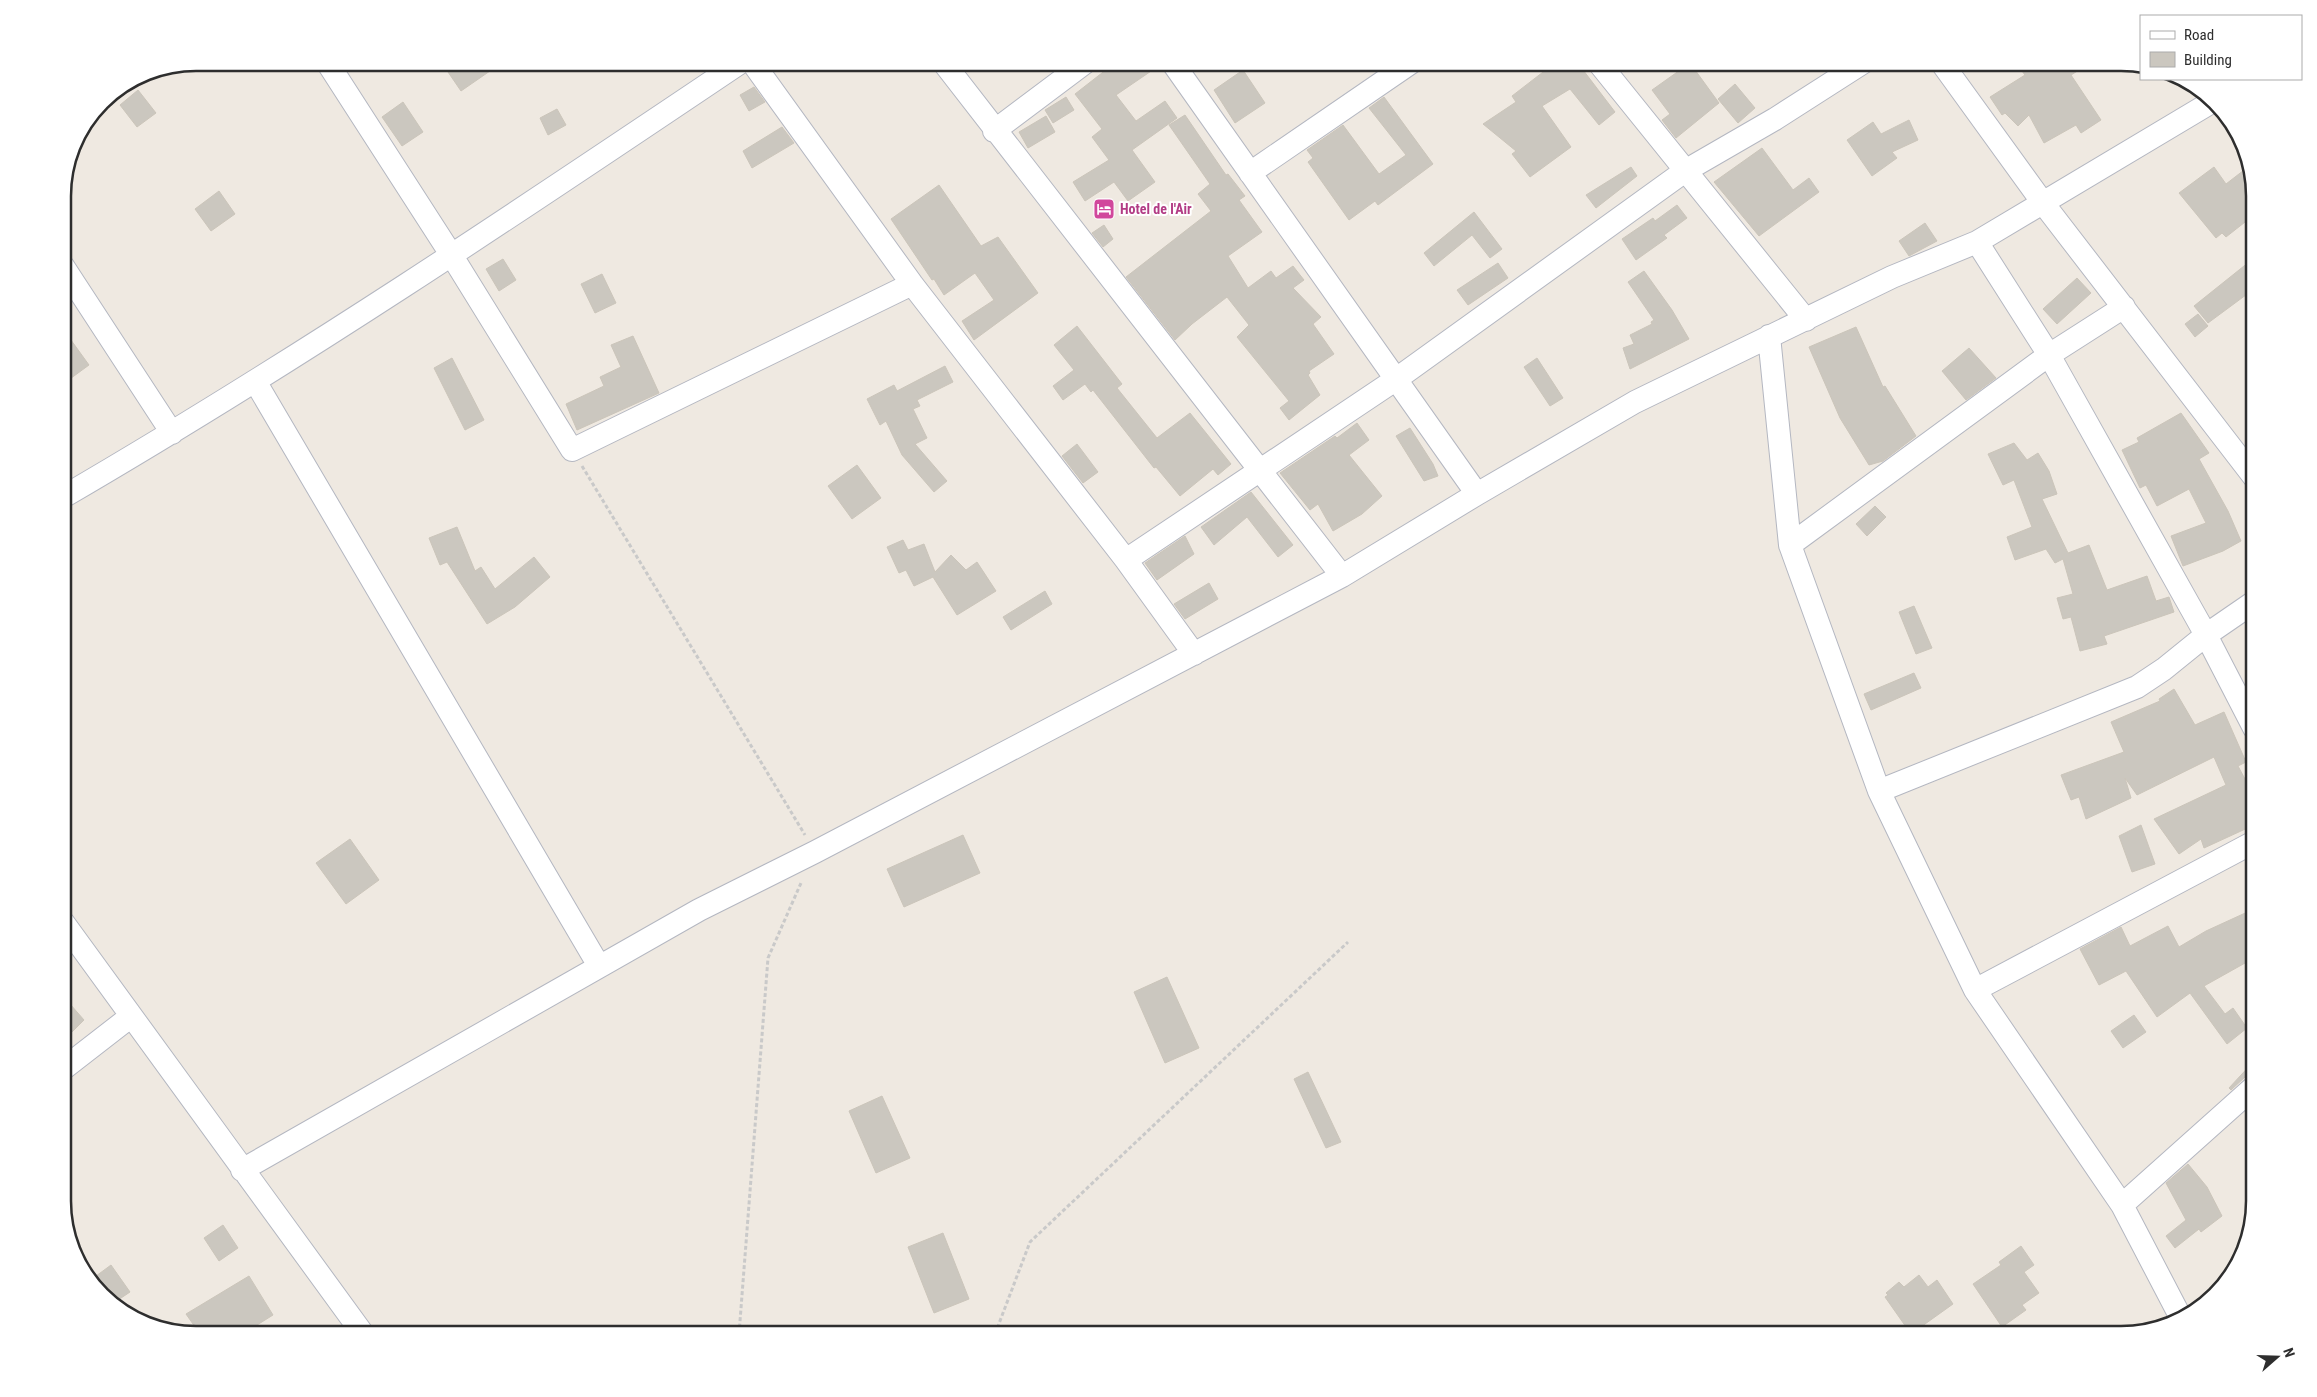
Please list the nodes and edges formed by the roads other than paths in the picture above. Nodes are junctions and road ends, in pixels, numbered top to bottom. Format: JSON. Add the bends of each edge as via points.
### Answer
{"nodes":[{"id":1,"x":333,"y":71,"type":"edge"},
{"id":2,"x":728,"y":71,"type":"edge"},
{"id":3,"x":758,"y":71,"type":"edge"},
{"id":4,"x":950,"y":71,"type":"edge"},
{"id":5,"x":1074,"y":71,"type":"edge"},
{"id":6,"x":1178,"y":71,"type":"edge"},
{"id":7,"x":1399,"y":71,"type":"edge"},
{"id":8,"x":1605,"y":71,"type":"edge"},
{"id":9,"x":1850,"y":71,"type":"edge"},
{"id":10,"x":1948,"y":71,"type":"edge"},
{"id":11,"x":2206,"y":105,"type":"edge"},
{"id":12,"x":994,"y":131,"type":"junction"},
{"id":13,"x":1685,"y":172,"type":"junction"},
{"id":14,"x":1250,"y":173,"type":"junction"},
{"id":15,"x":2043,"y":203,"type":"junction"},
{"id":16,"x":1977,"y":242,"type":"junction"},
{"id":17,"x":452,"y":256,"type":"junction"},
{"id":18,"x":72,"y":280,"type":"edge"},
{"id":19,"x":912,"y":284,"type":"junction"},
{"id":20,"x":2124,"y":308,"type":"junction"},
{"id":21,"x":1806,"y":320,"type":"junction"},
{"id":22,"x":1769,"y":336,"type":"junction"},
{"id":23,"x":2049,"y":355,"type":"junction"},
{"id":24,"x":1395,"y":380,"type":"junction"},
{"id":25,"x":255,"y":381,"type":"junction"},
{"id":26,"x":172,"y":433,"type":"junction"},
{"id":27,"x":2245,"y":466,"type":"edge"},
{"id":28,"x":1259,"y":471,"type":"junction"},
{"id":29,"x":72,"y":492,"type":"edge"},
{"id":30,"x":1477,"y":494,"type":"junction"},
{"id":31,"x":1790,"y":546,"type":"junction"},
{"id":32,"x":1126,"y":560,"type":"junction"},
{"id":33,"x":1342,"y":576,"type":"junction"},
{"id":34,"x":2245,"y":608,"type":"edge"},
{"id":35,"x":2206,"y":635,"type":"junction"},
{"id":36,"x":1194,"y":654,"type":"junction"},
{"id":37,"x":2246,"y":712,"type":"edge"},
{"id":38,"x":1879,"y":791,"type":"junction"},
{"id":39,"x":2246,"y":846,"type":"edge"},
{"id":40,"x":72,"y":935,"type":"edge"},
{"id":41,"x":599,"y":966,"type":"junction"},
{"id":42,"x":1975,"y":990,"type":"junction"},
{"id":43,"x":130,"y":1017,"type":"junction"},
{"id":44,"x":72,"y":1062,"type":"edge"},
{"id":45,"x":2246,"y":1095,"type":"edge"},
{"id":46,"x":242,"y":1170,"type":"junction"},
{"id":47,"x":2122,"y":1205,"type":"junction"},
{"id":48,"x":2178,"y":1312,"type":"edge"},
{"id":49,"x":357,"y":1326,"type":"edge"}],
"edges":[{"from":1,"to":17,"type":"street"},
{"from":2,"to":17,"type":"street"},
{"from":3,"to":19,"type":"street"},
{"from":4,"to":12,"type":"street"},
{"from":5,"to":12,"type":"street"},
{"from":6,"to":14,"type":"street"},
{"from":7,"to":14,"type":"street"},
{"from":8,"to":13,"type":"street"},
{"from":9,"to":13,"type":"street"},
{"from":10,"to":15,"type":"street"},
{"from":11,"to":15,"type":"street"},
{"from":12,"to":28,"type":"street"},
{"from":13,"to":21,"type":"street"},
{"from":13,"to":24,"type":"street"},
{"from":14,"to":24,"type":"street"},
{"from":15,"to":16,"type":"street"},
{"from":15,"to":20,"type":"street"},
{"from":16,"to":21,"type":"street","via":[[1892,278]]},
{"from":16,"to":23,"type":"street"},
{"from":17,"to":19,"type":"street","via":[[572,450]]},
{"from":17,"to":25,"type":"street"},
{"from":18,"to":26,"type":"street"},
{"from":19,"to":32,"type":"street"},
{"from":20,"to":23,"type":"street"},
{"from":20,"to":27,"type":"street"},
{"from":21,"to":22,"type":"street"},
{"from":22,"to":30,"type":"street","via":[[1635,402]]},
{"from":22,"to":31,"type":"street"},
{"from":23,"to":31,"type":"street"},
{"from":23,"to":35,"type":"street"},
{"from":24,"to":28,"type":"street"},
{"from":24,"to":30,"type":"street"},
{"from":25,"to":26,"type":"street"},
{"from":25,"to":41,"type":"street"},
{"from":26,"to":29,"type":"street"},
{"from":28,"to":32,"type":"street"},
{"from":28,"to":33,"type":"street"},
{"from":30,"to":33,"type":"street"},
{"from":31,"to":38,"type":"street"},
{"from":32,"to":36,"type":"street"},
{"from":33,"to":36,"type":"street"},
{"from":34,"to":35,"type":"street"},
{"from":35,"to":37,"type":"street"},
{"from":35,"to":38,"type":"street","via":[[2136,687]]},
{"from":36,"to":41,"type":"street","via":[[699,910]]},
{"from":38,"to":42,"type":"street"},
{"from":39,"to":42,"type":"street"},
{"from":40,"to":43,"type":"street"},
{"from":41,"to":46,"type":"street"},
{"from":42,"to":47,"type":"street"},
{"from":43,"to":44,"type":"street"},
{"from":43,"to":46,"type":"street"},
{"from":45,"to":47,"type":"street"},
{"from":46,"to":49,"type":"street"},
{"from":47,"to":48,"type":"street"}]}
